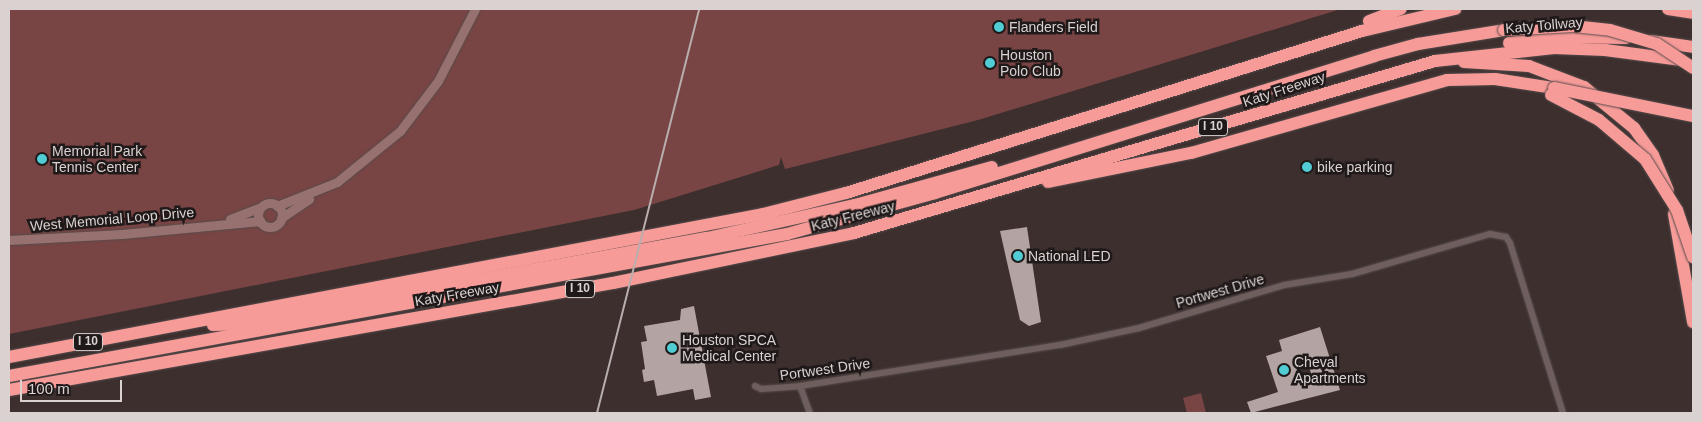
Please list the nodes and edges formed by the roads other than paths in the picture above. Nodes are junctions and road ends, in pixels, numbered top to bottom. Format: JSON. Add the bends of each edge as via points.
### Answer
{"nodes":[{"id":1,"x":475,"y":9,"type":"edge"},
{"id":2,"x":1401,"y":9,"type":"edge"},
{"id":3,"x":1454,"y":9,"type":"edge"},
{"id":4,"x":1668,"y":9,"type":"edge"},
{"id":5,"x":1693,"y":13,"type":"edge"},
{"id":6,"x":1504,"y":27,"type":"junction"},
{"id":7,"x":1693,"y":48,"type":"edge"},
{"id":8,"x":1693,"y":61,"type":"edge"},
{"id":9,"x":1693,"y":68,"type":"edge"},
{"id":10,"x":1238,"y":69,"type":"junction"},
{"id":11,"x":1400,"y":70,"type":"junction"},
{"id":12,"x":1528,"y":86,"type":"junction"},
{"id":13,"x":1693,"y":116,"type":"edge"},
{"id":14,"x":1025,"y":184,"type":"junction"},
{"id":15,"x":324,"y":188,"type":"junction"},
{"id":16,"x":277,"y":206,"type":"junction"},
{"id":17,"x":261,"y":207,"type":"junction"},
{"id":18,"x":281,"y":218,"type":"junction"},
{"id":19,"x":260,"y":221,"type":"junction"},
{"id":20,"x":218,"y":223,"type":"junction"},
{"id":21,"x":9,"y":240,"type":"edge"},
{"id":22,"x":1693,"y":257,"type":"edge"},
{"id":23,"x":1693,"y":322,"type":"edge"},
{"id":24,"x":168,"y":327,"type":"junction"},
{"id":25,"x":9,"y":357,"type":"edge"},
{"id":26,"x":9,"y":376,"type":"edge"},
{"id":27,"x":755,"y":386,"type":"dead end"},
{"id":28,"x":800,"y":386,"type":"junction"},
{"id":29,"x":9,"y":390,"type":"edge"},
{"id":30,"x":810,"y":413,"type":"edge"},
{"id":31,"x":1563,"y":413,"type":"edge"}],
"edges":[{"from":1,"to":15,"type":"street","via":[[438,81],[417,112],[359,167]]},
{"from":2,"to":10,"type":"highway"},
{"from":3,"to":10,"type":"highway","name":"Katy Freeway","number":"I 10","via":[[1400,20]]},
{"from":4,"to":5,"type":"highway"},
{"from":6,"to":8,"type":"highway","via":[[1550,21],[1612,24],[1644,32]]},
{"from":6,"to":9,"type":"highway","bridge":true,"via":[[1573,26],[1610,30],[1657,44]]},
{"from":6,"to":24,"type":"highway","via":[[1374,49],[972,173],[781,222],[237,324]]},
{"from":6,"to":26,"type":"highway","via":[[1374,56],[935,193],[787,234]]},
{"from":7,"to":11,"type":"highway","name":"Katy Tollway","via":[[1621,37],[1561,37],[1497,45]]},
{"from":8,"to":11,"type":"highway","name":"Katy Freeway","number":"I 10","via":[[1614,51],[1546,49],[1482,54]]},
{"from":10,"to":24,"type":"highway","name":"Katy Freeway","number":"I 10","via":[[863,188],[764,214]]},
{"from":11,"to":14,"type":"highway","name":"Katy Freeway","number":"I 10"},
{"from":11,"to":23,"type":"highway","via":[[1453,62],[1529,66],[1571,80],[1613,107],[1645,141],[1666,184]]},
{"from":12,"to":13,"type":"highway","bridge":true},
{"from":12,"to":14,"type":"highway","via":[[1495,79],[1447,80],[1374,98],[1191,153],[1067,181]]},
{"from":12,"to":22,"type":"highway","bridge":true,"via":[[1586,112],[1635,149],[1672,199]]},
{"from":14,"to":29,"type":"highway","name":"Katy Freeway","number":"I 10","via":[[854,233],[729,261]]},
{"from":15,"to":16,"type":"street"},
{"from":15,"to":18,"type":"street"},
{"from":16,"to":17,"type":"street","via":[[270,203]]},
{"from":16,"to":18,"type":"street"},
{"from":17,"to":19,"type":"street"},
{"from":17,"to":20,"type":"street","name":"West Memorial Loop Drive"},
{"from":18,"to":19,"type":"street","via":[[269,226]]},
{"from":19,"to":20,"type":"street","name":"West Memorial Loop Drive"},
{"from":20,"to":21,"type":"street","name":"West Memorial Loop Drive","via":[[122,234]]},
{"from":24,"to":25,"type":"highway","name":"Katy Freeway","number":"I 10"},
{"from":27,"to":28,"type":"street","name":"Portwest Drive","via":[[761,389]]},
{"from":28,"to":30,"type":"street"},
{"from":28,"to":31,"type":"street","name":"Portwest Drive","via":[[1060,345],[1139,328],[1271,289],[1352,274],[1490,234],[1506,237],[1510,242]]}]}
